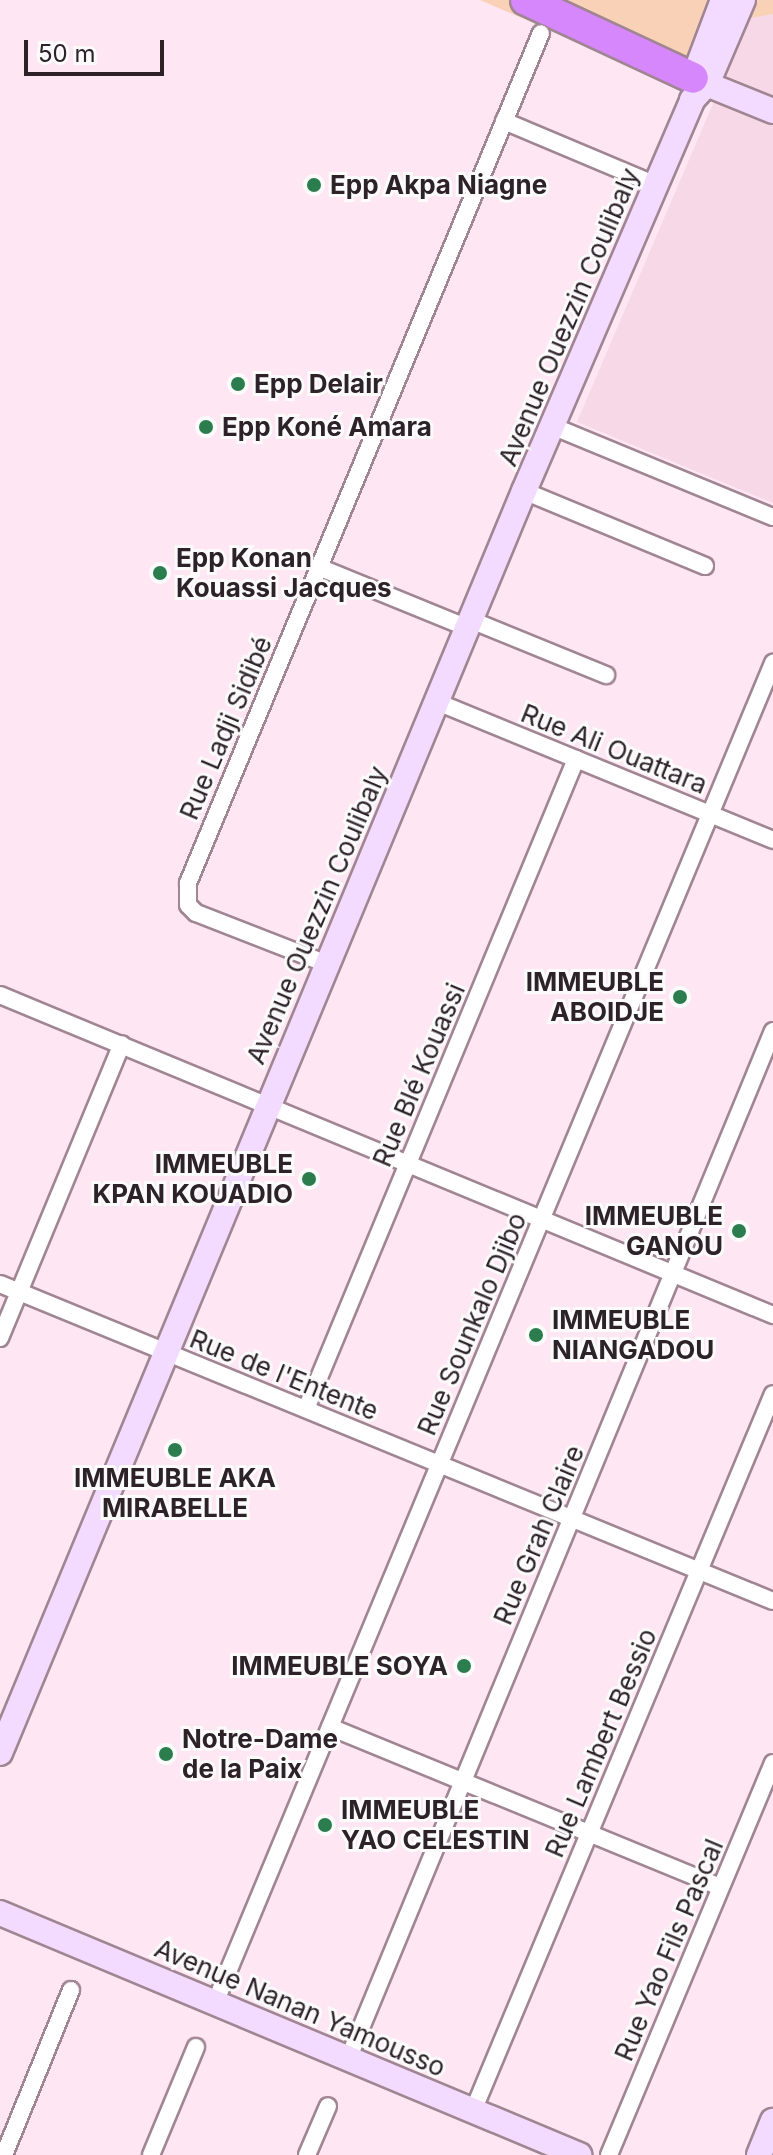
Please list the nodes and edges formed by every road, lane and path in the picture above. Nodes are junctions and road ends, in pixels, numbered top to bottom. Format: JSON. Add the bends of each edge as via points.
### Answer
{"nodes":[{"id":1,"x":526,"y":0,"type":"edge"},
{"id":2,"x":723,"y":0,"type":"edge"},
{"id":3,"x":743,"y":0,"type":"edge"},
{"id":4,"x":541,"y":33,"type":"dead end"},
{"id":5,"x":697,"y":88,"type":"junction"},
{"id":6,"x":773,"y":111,"type":"edge"},
{"id":7,"x":504,"y":121,"type":"junction"},
{"id":8,"x":656,"y":185,"type":"junction"},
{"id":9,"x":552,"y":426,"type":"junction"},
{"id":10,"x":524,"y":491,"type":"junction"},
{"id":11,"x":773,"y":517,"type":"edge"},
{"id":12,"x":705,"y":566,"type":"dead end"},
{"id":13,"x":321,"y":568,"type":"junction"},
{"id":14,"x":469,"y":624,"type":"junction"},
{"id":15,"x":773,"y":663,"type":"edge"},
{"id":16,"x":606,"y":675,"type":"dead end"},
{"id":17,"x":768,"y":689,"type":"edge"},
{"id":18,"x":437,"y":702,"type":"junction"},
{"id":19,"x":576,"y":759,"type":"junction"},
{"id":20,"x":710,"y":814,"type":"junction"},
{"id":21,"x":773,"y":840,"type":"edge"},
{"id":22,"x":327,"y":964,"type":"junction"},
{"id":23,"x":0,"y":995,"type":"edge"},
{"id":24,"x":773,"y":1031,"type":"edge"},
{"id":25,"x":122,"y":1044,"type":"junction"},
{"id":26,"x":267,"y":1106,"type":"junction"},
{"id":27,"x":408,"y":1164,"type":"junction"},
{"id":28,"x":541,"y":1219,"type":"junction"},
{"id":29,"x":673,"y":1273,"type":"junction"},
{"id":30,"x":0,"y":1284,"type":"edge"},
{"id":31,"x":19,"y":1292,"type":"junction"},
{"id":32,"x":773,"y":1315,"type":"edge"},
{"id":33,"x":0,"y":1338,"type":"edge"},
{"id":34,"x":167,"y":1353,"type":"junction"},
{"id":35,"x":773,"y":1394,"type":"edge"},
{"id":36,"x":306,"y":1409,"type":"junction"},
{"id":37,"x":439,"y":1464,"type":"junction"},
{"id":38,"x":572,"y":1518,"type":"junction"},
{"id":39,"x":699,"y":1570,"type":"junction"},
{"id":40,"x":773,"y":1601,"type":"edge"},
{"id":41,"x":330,"y":1727,"type":"junction"},
{"id":42,"x":0,"y":1753,"type":"edge"},
{"id":43,"x":773,"y":1763,"type":"edge"},
{"id":44,"x":462,"y":1782,"type":"junction"},
{"id":45,"x":589,"y":1834,"type":"junction"},
{"id":46,"x":721,"y":1887,"type":"junction"},
{"id":47,"x":0,"y":1913,"type":"edge"},
{"id":48,"x":71,"y":1990,"type":"dead end"},
{"id":49,"x":215,"y":2003,"type":"junction"},
{"id":50,"x":196,"y":2047,"type":"dead end"},
{"id":51,"x":349,"y":2057,"type":"junction"},
{"id":52,"x":328,"y":2106,"type":"dead end"},
{"id":53,"x":473,"y":2111,"type":"junction"},
{"id":54,"x":773,"y":2121,"type":"edge"},
{"id":55,"x":4,"y":2155,"type":"edge"},
{"id":56,"x":151,"y":2155,"type":"edge"},
{"id":57,"x":307,"y":2155,"type":"edge"},
{"id":58,"x":579,"y":2155,"type":"edge"},
{"id":59,"x":609,"y":2155,"type":"edge"},
{"id":60,"x":759,"y":2155,"type":"edge"}],
"edges":[{"from":1,"to":5,"type":"highway"},
{"from":2,"to":5,"type":"street","name":"Avenue Ouezzin Coulibaly"},
{"from":3,"to":5,"type":"street","name":"Avenue Ouezzin Coulibaly"},
{"from":4,"to":7,"type":"street","name":"Rue Ladji Sidibé"},
{"from":5,"to":6,"type":"street"},
{"from":5,"to":8,"type":"street","name":"Avenue Ouezzin Coulibaly"},
{"from":7,"to":8,"type":"street"},
{"from":7,"to":13,"type":"street","name":"Rue Ladji Sidibé"},
{"from":8,"to":9,"type":"street","name":"Avenue Ouezzin Coulibaly"},
{"from":9,"to":10,"type":"street","name":"Avenue Ouezzin Coulibaly"},
{"from":9,"to":11,"type":"street"},
{"from":10,"to":12,"type":"street"},
{"from":10,"to":14,"type":"street","name":"Avenue Ouezzin Coulibaly"},
{"from":13,"to":14,"type":"street"},
{"from":13,"to":22,"type":"street","name":"Rue Ladji Sidibé","via":[[185,893],[196,913]]},
{"from":14,"to":16,"type":"street"},
{"from":14,"to":18,"type":"street","name":"Avenue Ouezzin Coulibaly"},
{"from":15,"to":17,"type":"street","name":"Rue Sounkalo Djibo"},
{"from":17,"to":20,"type":"street","name":"Rue Sounkalo Djibo"},
{"from":18,"to":19,"type":"street","name":"Rue Ali Ouattara"},
{"from":18,"to":22,"type":"street","name":"Avenue Ouezzin Coulibaly"},
{"from":19,"to":20,"type":"street","name":"Rue Ali Ouattara"},
{"from":19,"to":27,"type":"street","name":"Rue Blé Kouassi"},
{"from":20,"to":21,"type":"street","name":"Rue Ali Ouattara"},
{"from":20,"to":28,"type":"street","name":"Rue Sounkalo Djibo"},
{"from":22,"to":26,"type":"street","name":"Avenue Ouezzin Coulibaly"},
{"from":23,"to":25,"type":"street"},
{"from":24,"to":29,"type":"street","name":"Rue Grah Claire"},
{"from":25,"to":26,"type":"street"},
{"from":25,"to":31,"type":"street"},
{"from":26,"to":27,"type":"street"},
{"from":26,"to":34,"type":"street","name":"Avenue Ouezzin Coulibaly"},
{"from":27,"to":28,"type":"street"},
{"from":27,"to":36,"type":"street","name":"Rue Blé Kouassi"},
{"from":28,"to":29,"type":"street"},
{"from":28,"to":37,"type":"street","name":"Rue Sounkalo Djibo"},
{"from":29,"to":32,"type":"street"},
{"from":29,"to":38,"type":"street","name":"Rue Grah Claire"},
{"from":30,"to":31,"type":"street","name":"Rue de l'Entente"},
{"from":31,"to":33,"type":"street"},
{"from":31,"to":34,"type":"street","name":"Rue de l'Entente"},
{"from":34,"to":36,"type":"street","name":"Rue de l'Entente"},
{"from":34,"to":42,"type":"street","name":"Avenue Ouezzin Coulibaly"},
{"from":35,"to":39,"type":"street","name":"Rue Lambert Bessio"},
{"from":36,"to":37,"type":"street","name":"Rue de l'Entente"},
{"from":37,"to":38,"type":"street","name":"Rue de l'Entente"},
{"from":37,"to":41,"type":"street","name":"Rue Sounkalo Djibo"},
{"from":38,"to":39,"type":"street","name":"Rue de l'Entente"},
{"from":38,"to":44,"type":"street","name":"Rue Grah Claire"},
{"from":39,"to":40,"type":"street","name":"Rue de l'Entente"},
{"from":39,"to":45,"type":"street","name":"Rue Lambert Bessio"},
{"from":41,"to":44,"type":"street"},
{"from":41,"to":49,"type":"street","name":"Rue Sounkalo Djibo"},
{"from":43,"to":46,"type":"street","name":"Rue Yao Fils Pascal"},
{"from":44,"to":45,"type":"street"},
{"from":44,"to":51,"type":"street","name":"Rue Grah Claire"},
{"from":45,"to":46,"type":"street"},
{"from":45,"to":53,"type":"street","name":"Rue Lambert Bessio"},
{"from":46,"to":59,"type":"street","name":"Rue Yao Fils Pascal"},
{"from":47,"to":49,"type":"street","name":"Avenue Nanan Yamousso"},
{"from":48,"to":55,"type":"street"},
{"from":49,"to":51,"type":"street","name":"Avenue Nanan Yamousso"},
{"from":50,"to":56,"type":"street"},
{"from":51,"to":53,"type":"street","name":"Avenue Nanan Yamousso"},
{"from":52,"to":57,"type":"street"},
{"from":53,"to":58,"type":"street","name":"Avenue Nanan Yamousso"},
{"from":54,"to":60,"type":"street"}]}
